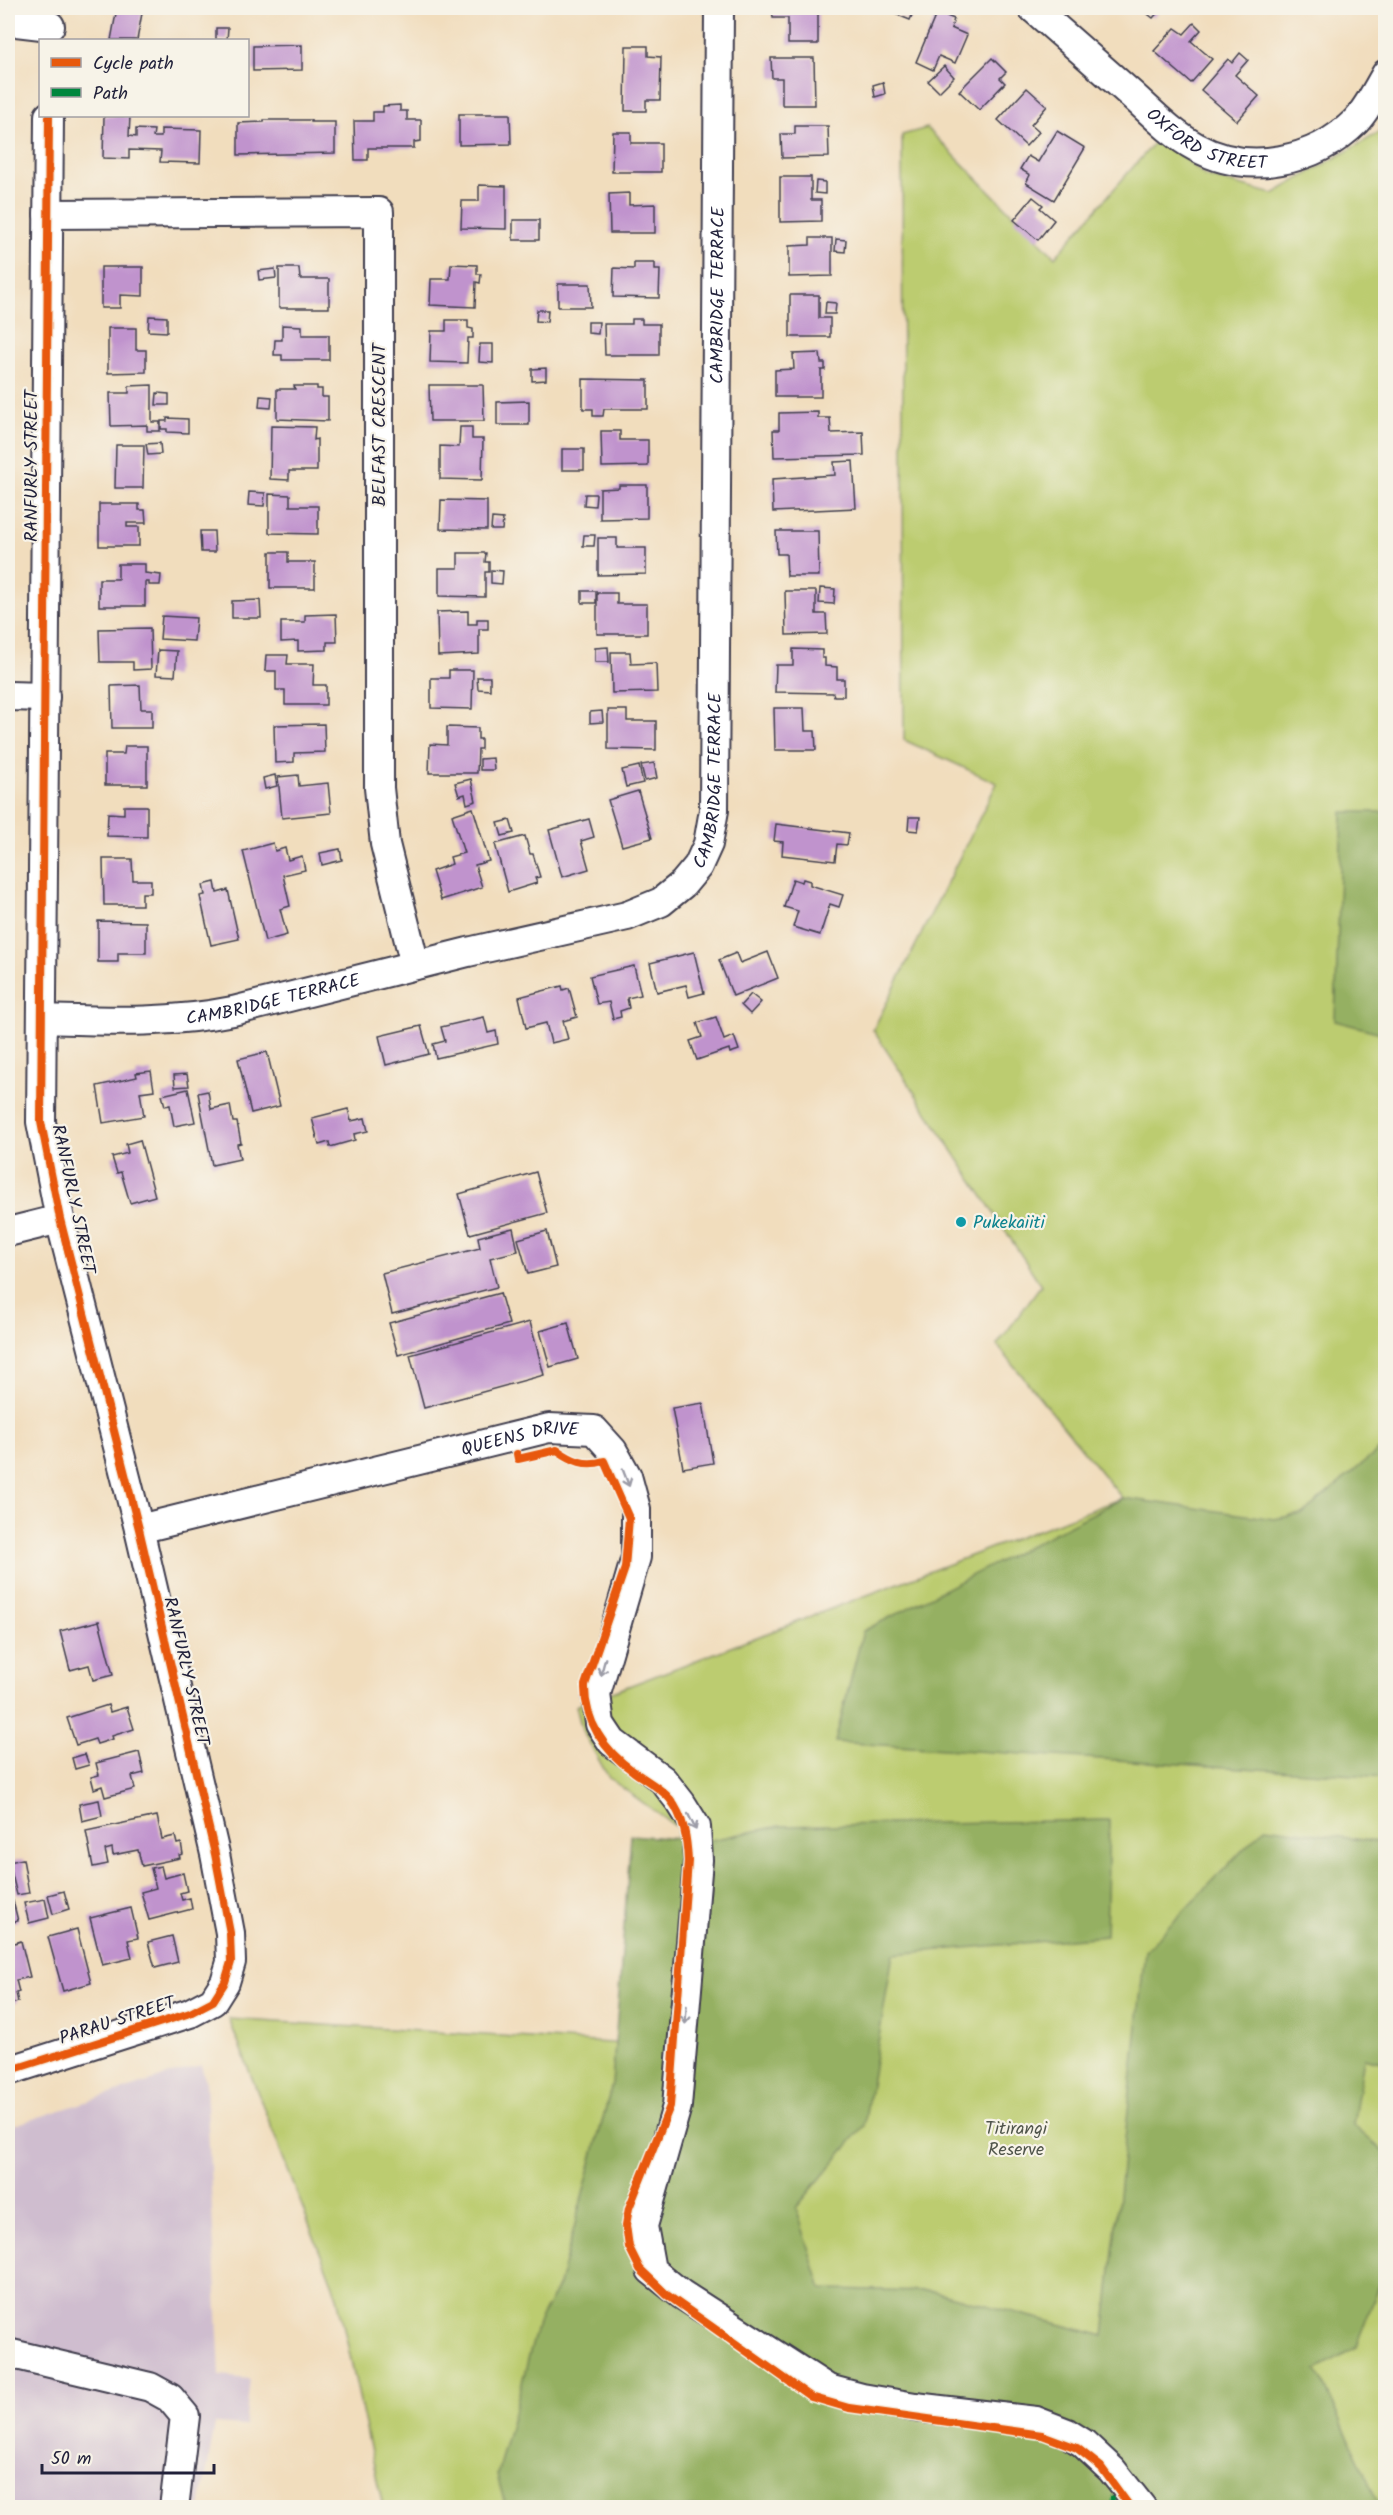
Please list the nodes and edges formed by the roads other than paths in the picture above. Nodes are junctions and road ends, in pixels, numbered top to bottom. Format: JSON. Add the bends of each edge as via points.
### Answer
{"nodes":[{"id":1,"x":719,"y":8,"type":"edge"},
{"id":2,"x":1033,"y":8,"type":"edge"},
{"id":3,"x":8,"y":21,"type":"edge"},
{"id":4,"x":52,"y":25,"type":"edge"},
{"id":5,"x":1386,"y":74,"type":"edge"},
{"id":6,"x":49,"y":117,"type":"edge"},
{"id":7,"x":48,"y":214,"type":"junction"},
{"id":8,"x":8,"y":696,"type":"edge"},
{"id":9,"x":45,"y":697,"type":"junction"},
{"id":10,"x":415,"y":965,"type":"junction"},
{"id":11,"x":43,"y":1019,"type":"junction"},
{"id":12,"x":60,"y":1219,"type":"junction"},
{"id":13,"x":8,"y":1232,"type":"edge"},
{"id":14,"x":139,"y":1529,"type":"junction"},
{"id":15,"x":225,"y":1982,"type":"joint"},
{"id":16,"x":8,"y":2072,"type":"edge"},
{"id":17,"x":8,"y":2353,"type":"edge"},
{"id":18,"x":174,"y":2508,"type":"edge"},
{"id":19,"x":1142,"y":2508,"type":"edge"}],
"edges":[{"from":1,"to":10,"type":"street","name":"CAMBRIDGE TERRACE","via":[[714,810],[708,844],[698,866],[661,902],[627,916]]},
{"from":2,"to":5,"type":"street","name":"OXFORD STREET","via":[[1167,126],[1197,147],[1229,159],[1282,161],[1333,140],[1357,120]]},
{"from":3,"to":4,"type":"street"},
{"from":6,"to":7,"type":"street","name":"RANFURLY STREET"},
{"from":7,"to":9,"type":"street","name":"RANFURLY STREET"},
{"from":7,"to":10,"type":"street","name":"BELFAST CRESCENT","via":[[379,212],[379,788],[385,844]]},
{"from":8,"to":9,"type":"street"},
{"from":9,"to":11,"type":"street","name":"RANFURLY STREET"},
{"from":10,"to":11,"type":"street","name":"CAMBRIDGE TERRACE","via":[[194,1019]]},
{"from":11,"to":12,"type":"street","name":"RANFURLY STREET","via":[[41,1122]]},
{"from":12,"to":13,"type":"street"},
{"from":12,"to":14,"type":"street","name":"RANFURLY STREET"},
{"from":14,"to":15,"type":"street","name":"RANFURLY STREET","via":[[230,1933],[231,1962]]},
{"from":14,"to":19,"type":"street","name":"QUEENS DRIVE","one_way":true,"via":[[549,1428],[594,1430],[618,1459],[636,1509],[636,1557],[596,1694],[600,1724],[612,1742],[663,1780],[696,1827],[698,1860],[677,2106],[643,2226],[651,2270],[681,2294],[828,2389],[915,2407],[1036,2421],[1067,2433],[1105,2463]]},
{"from":15,"to":16,"type":"street","name":"PARAU STREET","via":[[213,2001],[190,2013]]},
{"from":17,"to":18,"type":"street","via":[[150,2387],[170,2398],[185,2416]]}]}
